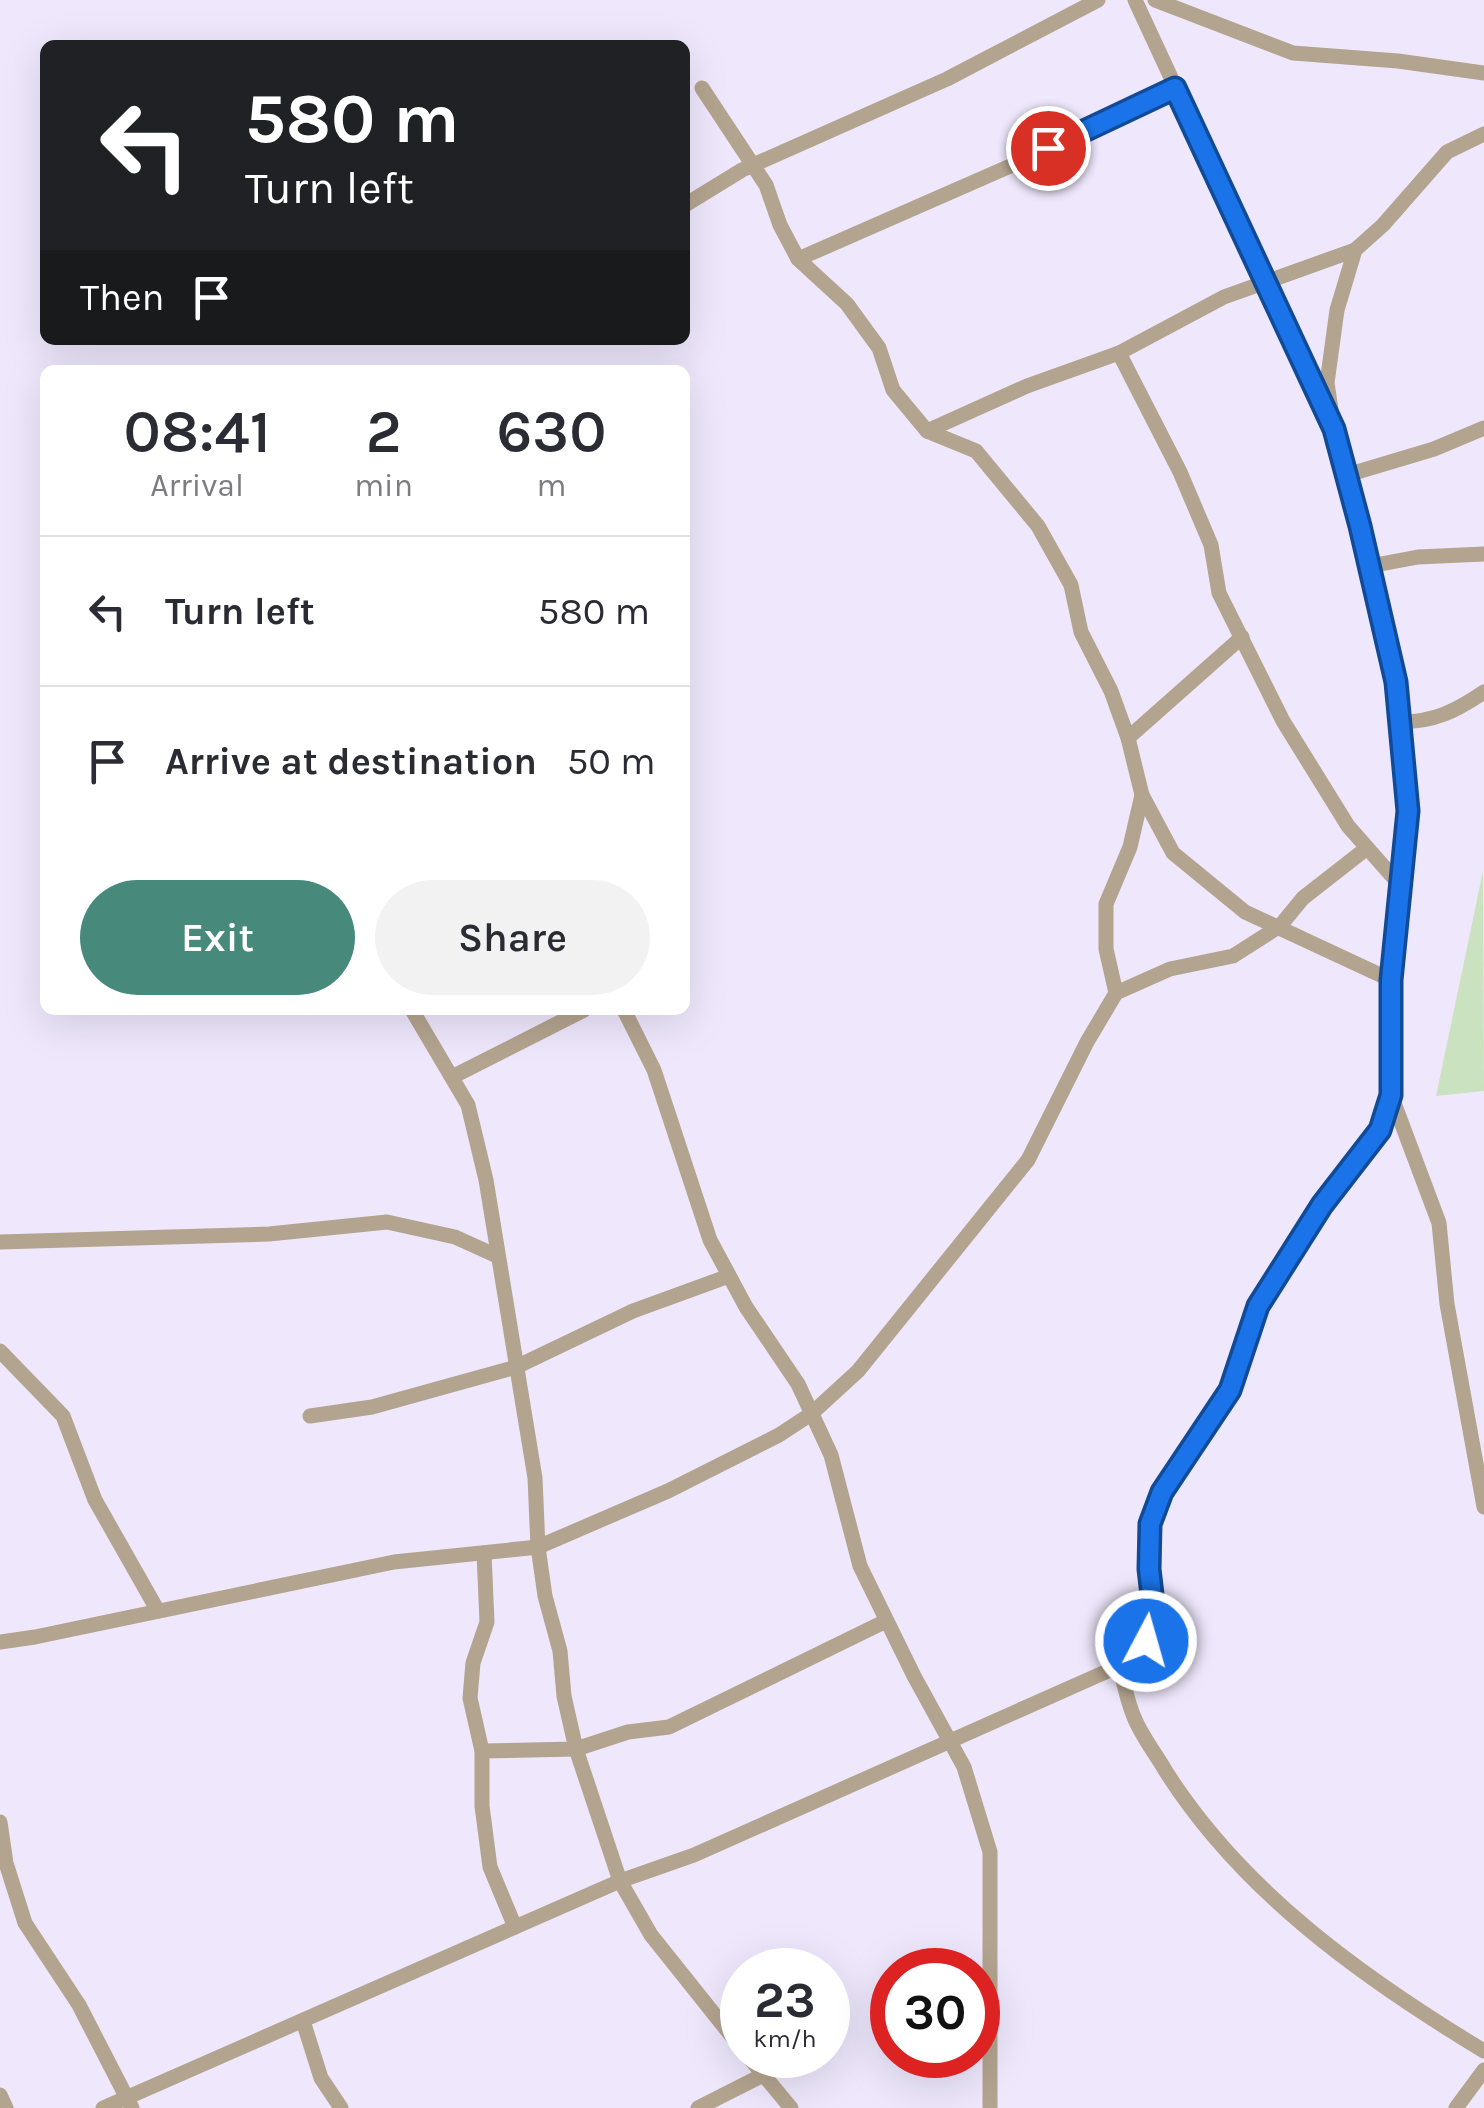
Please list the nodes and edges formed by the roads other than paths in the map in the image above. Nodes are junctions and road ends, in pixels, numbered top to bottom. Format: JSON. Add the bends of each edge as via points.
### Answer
{"nodes":[{"id":1,"x":1098,"y":0,"type":"edge"},
{"id":2,"x":1135,"y":0,"type":"edge"},
{"id":3,"x":1155,"y":0,"type":"edge"},
{"id":4,"x":1484,"y":74,"type":"edge"},
{"id":5,"x":702,"y":88,"type":"dead end"},
{"id":6,"x":1175,"y":88,"type":"junction"},
{"id":7,"x":1484,"y":134,"type":"edge"},
{"id":8,"x":753,"y":164,"type":"junction"},
{"id":9,"x":690,"y":201,"type":"edge"},
{"id":10,"x":1354,"y":250,"type":"junction"},
{"id":11,"x":798,"y":259,"type":"junction"},
{"id":12,"x":1264,"y":284,"type":"junction"},
{"id":13,"x":1119,"y":353,"type":"junction"},
{"id":14,"x":1484,"y":428,"type":"edge"},
{"id":15,"x":1334,"y":429,"type":"junction"},
{"id":16,"x":927,"y":431,"type":"junction"},
{"id":17,"x":1347,"y":475,"type":"junction"},
{"id":18,"x":1484,"y":554,"type":"edge"},
{"id":19,"x":1370,"y":566,"type":"junction"},
{"id":20,"x":1242,"y":637,"type":"junction"},
{"id":21,"x":1484,"y":692,"type":"edge"},
{"id":22,"x":1400,"y":722,"type":"junction"},
{"id":23,"x":1128,"y":738,"type":"junction"},
{"id":24,"x":1142,"y":796,"type":"junction"},
{"id":25,"x":1368,"y":848,"type":"junction"},
{"id":26,"x":1400,"y":885,"type":"junction"},
{"id":27,"x":1280,"y":926,"type":"junction"},
{"id":28,"x":1391,"y":980,"type":"junction"},
{"id":29,"x":1116,"y":993,"type":"junction"},
{"id":30,"x":415,"y":1015,"type":"edge"},
{"id":31,"x":574,"y":1015,"type":"edge"},
{"id":32,"x":626,"y":1015,"type":"edge"},
{"id":33,"x":452,"y":1077,"type":"junction"},
{"id":34,"x":1391,"y":1095,"type":"junction"},
{"id":35,"x":0,"y":1242,"type":"edge"},
{"id":36,"x":497,"y":1256,"type":"junction"},
{"id":37,"x":729,"y":1276,"type":"junction"},
{"id":38,"x":0,"y":1351,"type":"edge"},
{"id":39,"x":516,"y":1367,"type":"junction"},
{"id":40,"x":812,"y":1414,"type":"junction"},
{"id":41,"x":310,"y":1416,"type":"dead end"},
{"id":42,"x":1484,"y":1507,"type":"edge"},
{"id":43,"x":538,"y":1547,"type":"junction"},
{"id":44,"x":484,"y":1553,"type":"junction"},
{"id":45,"x":158,"y":1611,"type":"junction"},
{"id":46,"x":886,"y":1621,"type":"junction"},
{"id":47,"x":0,"y":1642,"type":"edge"},
{"id":48,"x":1119,"y":1666,"type":"junction"},
{"id":49,"x":949,"y":1741,"type":"junction"},
{"id":50,"x":576,"y":1749,"type":"junction"},
{"id":51,"x":482,"y":1751,"type":"junction"},
{"id":52,"x":0,"y":1822,"type":"edge"},
{"id":53,"x":620,"y":1882,"type":"junction"},
{"id":54,"x":516,"y":1927,"type":"junction"},
{"id":55,"x":303,"y":2021,"type":"junction"},
{"id":56,"x":720,"y":2022,"type":"edge"},
{"id":57,"x":1484,"y":2051,"type":"edge"},
{"id":58,"x":1484,"y":2070,"type":"edge"},
{"id":59,"x":756,"y":2078,"type":"edge"},
{"id":60,"x":767,"y":2078,"type":"edge"},
{"id":61,"x":0,"y":2095,"type":"edge"},
{"id":62,"x":130,"y":2103,"type":"edge"},
{"id":63,"x":6,"y":2108,"type":"edge"},
{"id":64,"x":103,"y":2108,"type":"edge"},
{"id":65,"x":340,"y":2108,"type":"edge"},
{"id":66,"x":698,"y":2108,"type":"edge"},
{"id":67,"x":790,"y":2108,"type":"edge"},
{"id":68,"x":990,"y":2108,"type":"edge"},
{"id":69,"x":1456,"y":2108,"type":"edge"}],
"edges":[{"from":1,"to":8,"type":"street","via":[[947,78]]},
{"from":2,"to":6,"type":"street"},
{"from":3,"to":4,"type":"street","via":[[1292,54]]},
{"from":5,"to":8,"type":"street"},
{"from":6,"to":11,"type":"street"},
{"from":6,"to":12,"type":"street"},
{"from":7,"to":10,"type":"street","via":[[1448,152]]},
{"from":8,"to":9,"type":"street"},
{"from":8,"to":11,"type":"street"},
{"from":10,"to":12,"type":"street"},
{"from":10,"to":15,"type":"street","via":[[1336,310],[1327,382]]},
{"from":11,"to":16,"type":"street","via":[[847,304],[879,348],[893,390]]},
{"from":12,"to":13,"type":"street"},
{"from":12,"to":15,"type":"street"},
{"from":13,"to":16,"type":"street"},
{"from":13,"to":20,"type":"street","via":[[1212,545],[1219,593]]},
{"from":14,"to":17,"type":"street"},
{"from":15,"to":17,"type":"street"},
{"from":16,"to":23,"type":"street","via":[[976,451],[1038,526],[1071,584],[1081,632]]},
{"from":17,"to":19,"type":"street"},
{"from":18,"to":19,"type":"street"},
{"from":19,"to":22,"type":"street"},
{"from":20,"to":23,"type":"street"},
{"from":20,"to":25,"type":"street","via":[[1283,721]]},
{"from":21,"to":22,"type":"street","via":[[1458,711]]},
{"from":22,"to":26,"type":"street","via":[[1408,811]]},
{"from":23,"to":24,"type":"street"},
{"from":24,"to":27,"type":"street","via":[[1173,854],[1245,912]]},
{"from":24,"to":29,"type":"street","via":[[1106,904],[1106,949]]},
{"from":25,"to":26,"type":"street"},
{"from":25,"to":27,"type":"street","via":[[1303,898]]},
{"from":26,"to":28,"type":"street"},
{"from":27,"to":28,"type":"street"},
{"from":27,"to":29,"type":"street","via":[[1233,956],[1170,969]]},
{"from":28,"to":34,"type":"street"},
{"from":29,"to":40,"type":"street","via":[[1028,1160],[858,1371]]},
{"from":30,"to":33,"type":"street"},
{"from":31,"to":33,"type":"street"},
{"from":32,"to":37,"type":"street","via":[[654,1070],[710,1240]]},
{"from":33,"to":36,"type":"street","via":[[468,1106]]},
{"from":34,"to":42,"type":"street","via":[[1439,1223]]},
{"from":34,"to":48,"type":"street","via":[[1380,1130],[1258,1306],[1230,1390],[1162,1492],[1150,1524],[1154,1612],[1146,1641]]},
{"from":35,"to":36,"type":"street","via":[[270,1234],[387,1222],[455,1237]]},
{"from":36,"to":39,"type":"street"},
{"from":37,"to":39,"type":"street","via":[[633,1311]]},
{"from":37,"to":40,"type":"street"},
{"from":38,"to":45,"type":"street","via":[[63,1416],[96,1500]]},
{"from":39,"to":41,"type":"street","via":[[372,1407]]},
{"from":39,"to":43,"type":"street","via":[[535,1478]]},
{"from":40,"to":43,"type":"street","via":[[668,1491]]},
{"from":40,"to":46,"type":"street","via":[[831,1455],[860,1566]]},
{"from":43,"to":44,"type":"street"},
{"from":43,"to":50,"type":"street"},
{"from":44,"to":45,"type":"street","via":[[394,1562]]},
{"from":44,"to":51,"type":"street","via":[[488,1622],[473,1663],[470,1698]]},
{"from":45,"to":47,"type":"street"},
{"from":46,"to":49,"type":"street"},
{"from":46,"to":50,"type":"street","via":[[669,1727]]},
{"from":48,"to":49,"type":"street"},
{"from":48,"to":57,"type":"street","via":[[1134,1719],[1224,1850],[1278,1904]]},
{"from":49,"to":53,"type":"street"},
{"from":49,"to":68,"type":"street","via":[[964,1767],[990,1852]]},
{"from":50,"to":51,"type":"street"},
{"from":50,"to":53,"type":"street"},
{"from":51,"to":54,"type":"street","via":[[490,1867]]},
{"from":52,"to":62,"type":"street","via":[[24,1923],[79,2005]]},
{"from":53,"to":54,"type":"street"},
{"from":53,"to":56,"type":"street","via":[[651,1936]]},
{"from":54,"to":55,"type":"street"},
{"from":55,"to":62,"type":"street"},
{"from":55,"to":65,"type":"street"},
{"from":58,"to":69,"type":"street"},
{"from":59,"to":66,"type":"street"},
{"from":60,"to":67,"type":"street"},
{"from":61,"to":63,"type":"street"},
{"from":62,"to":64,"type":"street"}]}
